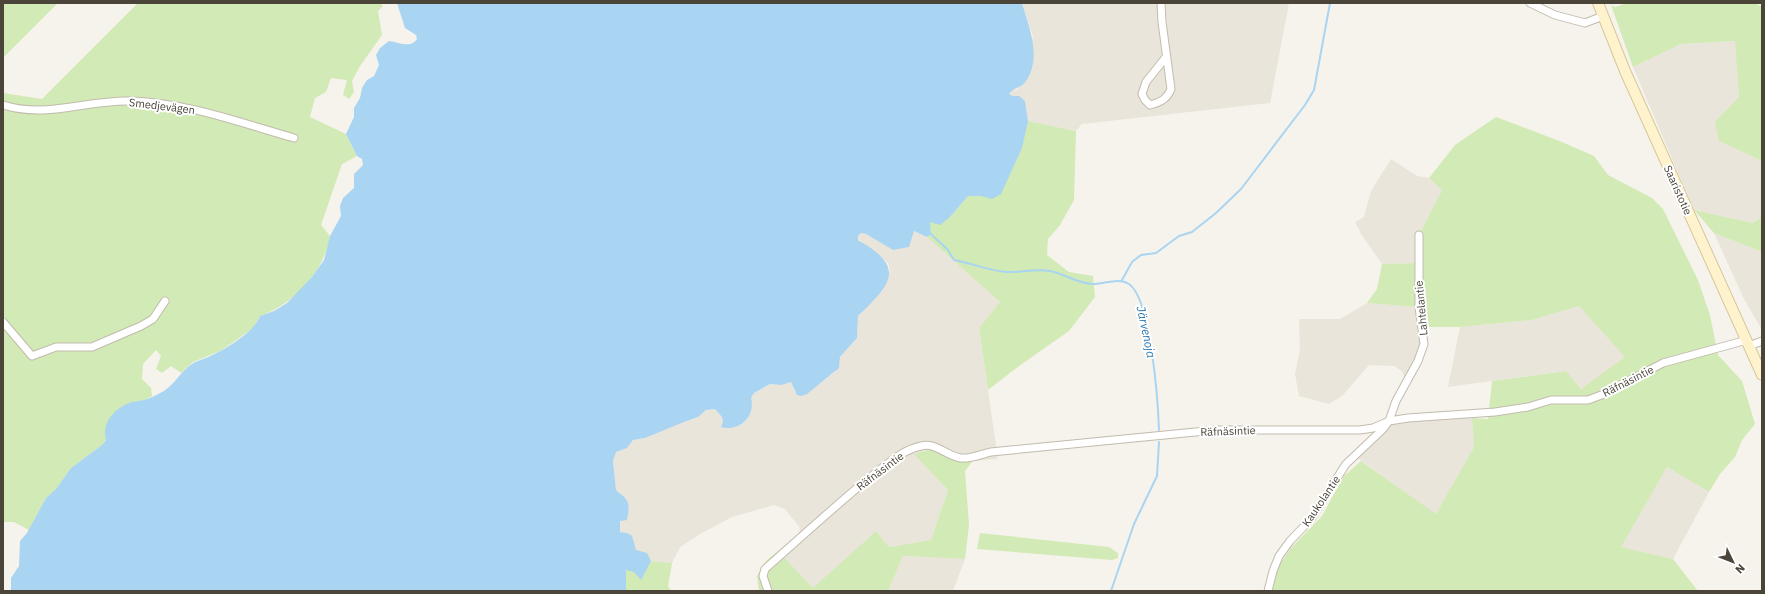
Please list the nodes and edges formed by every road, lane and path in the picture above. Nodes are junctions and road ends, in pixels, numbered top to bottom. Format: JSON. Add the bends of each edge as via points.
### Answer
{"nodes":[{"id":1,"x":1162,"y":3,"type":"edge"},
{"id":2,"x":1530,"y":3,"type":"edge"},
{"id":3,"x":1598,"y":3,"type":"edge"},
{"id":4,"x":1603,"y":16,"type":"junction"},
{"id":5,"x":1166,"y":57,"type":"junction"},
{"id":6,"x":3,"y":105,"type":"edge"},
{"id":7,"x":294,"y":138,"type":"dead end"},
{"id":8,"x":1419,"y":235,"type":"dead end"},
{"id":9,"x":165,"y":300,"type":"dead end"},
{"id":10,"x":3,"y":322,"type":"edge"},
{"id":11,"x":1762,"y":341,"type":"edge"},
{"id":12,"x":1748,"y":343,"type":"junction"},
{"id":13,"x":1762,"y":375,"type":"edge"},
{"id":14,"x":1389,"y":421,"type":"junction"},
{"id":15,"x":768,"y":591,"type":"edge"},
{"id":16,"x":1268,"y":591,"type":"edge"}],
"edges":[{"from":1,"to":5,"type":"street"},
{"from":2,"to":4,"type":"street","via":[[1555,15],[1585,23]]},
{"from":3,"to":4,"type":"main road","name":"Saaristotie"},
{"from":4,"to":12,"type":"main road","name":"Saaristotie","via":[[1631,85]]},
{"from":5,"to":5,"type":"street","via":[[1171,89],[1164,100],[1150,104],[1142,94],[1146,82]]},
{"from":6,"to":7,"type":"street","name":"Smedjevägen","via":[[16,110],[30,110],[68,109],[131,101],[159,104],[198,111]]},
{"from":8,"to":14,"type":"street","name":"Lahtelantie","via":[[1419,307],[1424,344]]},
{"from":9,"to":10,"type":"street","via":[[153,319],[92,347],[56,347],[32,356]]},
{"from":11,"to":12,"type":"street","name":"Räfnäsintie"},
{"from":12,"to":13,"type":"main road","name":"Saaristotie"},
{"from":12,"to":14,"type":"street","name":"Räfnäsintie","via":[[1663,363],[1588,400],[1551,400],[1528,407],[1495,412]]},
{"from":14,"to":15,"type":"street","name":"Räfnäsintie","via":[[1374,428],[1360,430],[1216,430],[991,452],[961,458],[934,446],[922,445],[910,449],[881,469],[765,569]]},
{"from":14,"to":16,"type":"street","name":"Kaukolantie","via":[[1376,438],[1346,464],[1311,519],[1279,556]]}]}
